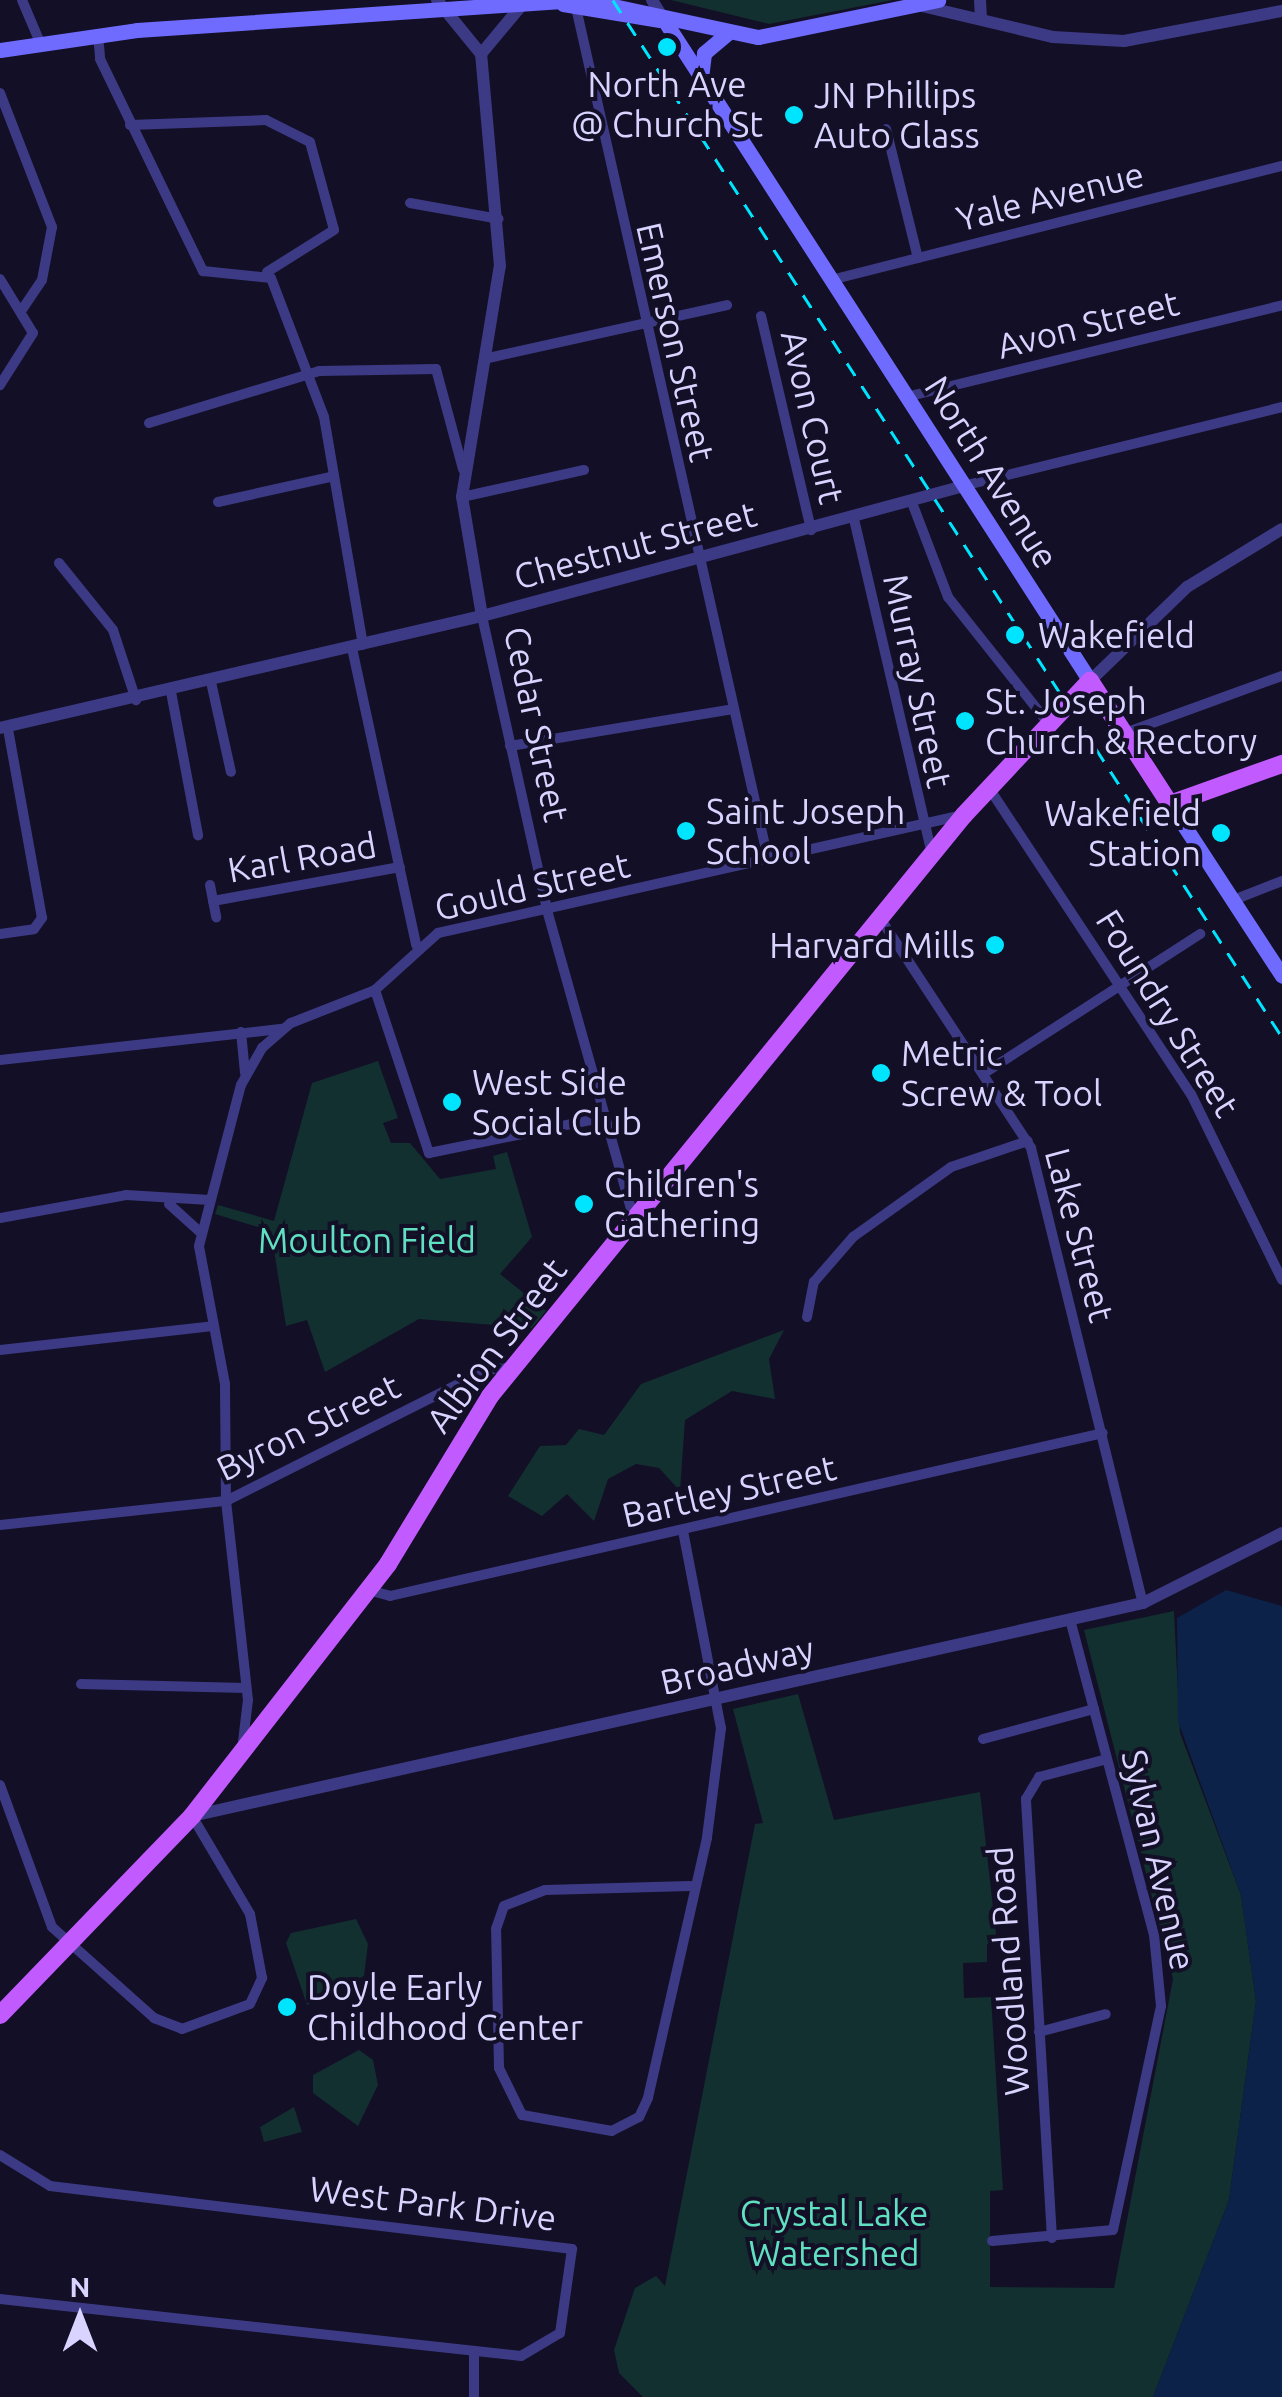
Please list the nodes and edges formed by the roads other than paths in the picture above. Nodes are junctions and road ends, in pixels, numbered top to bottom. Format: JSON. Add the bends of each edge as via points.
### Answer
{"nodes":[{"id":1,"x":22,"y":0,"type":"edge"},
{"id":2,"x":652,"y":0,"type":"edge"},
{"id":3,"x":938,"y":0,"type":"edge"},
{"id":4,"x":980,"y":0,"type":"edge"},
{"id":5,"x":610,"y":2,"type":"edge"},
{"id":6,"x":532,"y":3,"type":"edge"},
{"id":7,"x":441,"y":4,"type":"edge"},
{"id":8,"x":575,"y":4,"type":"edge"},
{"id":9,"x":919,"y":6,"type":"junction"},
{"id":10,"x":1282,"y":11,"type":"edge"},
{"id":11,"x":981,"y":18,"type":"junction"},
{"id":12,"x":664,"y":20,"type":"junction"},
{"id":13,"x":98,"y":34,"type":"junction"},
{"id":14,"x":727,"y":34,"type":"junction"},
{"id":15,"x":39,"y":40,"type":"junction"},
{"id":16,"x":0,"y":50,"type":"edge"},
{"id":17,"x":481,"y":54,"type":"junction"},
{"id":18,"x":701,"y":78,"type":"junction"},
{"id":19,"x":0,"y":93,"type":"edge"},
{"id":20,"x":130,"y":126,"type":"junction"},
{"id":21,"x":886,"y":129,"type":"dead end"},
{"id":22,"x":1282,"y":166,"type":"edge"},
{"id":23,"x":410,"y":204,"type":"dead end"},
{"id":24,"x":499,"y":219,"type":"junction"},
{"id":25,"x":918,"y":258,"type":"junction"},
{"id":26,"x":267,"y":272,"type":"junction"},
{"id":27,"x":0,"y":278,"type":"edge"},
{"id":28,"x":830,"y":280,"type":"junction"},
{"id":29,"x":726,"y":305,"type":"dead end"},
{"id":30,"x":1282,"y":305,"type":"edge"},
{"id":31,"x":23,"y":308,"type":"junction"},
{"id":32,"x":761,"y":316,"type":"dead end"},
{"id":33,"x":643,"y":324,"type":"junction"},
{"id":34,"x":484,"y":359,"type":"junction"},
{"id":35,"x":308,"y":374,"type":"junction"},
{"id":36,"x":0,"y":385,"type":"edge"},
{"id":37,"x":906,"y":397,"type":"junction"},
{"id":38,"x":1282,"y":407,"type":"edge"},
{"id":39,"x":149,"y":423,"type":"dead end"},
{"id":40,"x":463,"y":469,"type":"junction"},
{"id":41,"x":584,"y":470,"type":"dead end"},
{"id":42,"x":334,"y":476,"type":"junction"},
{"id":43,"x":962,"y":486,"type":"junction"},
{"id":44,"x":462,"y":497,"type":"junction"},
{"id":45,"x":911,"y":500,"type":"junction"},
{"id":46,"x":218,"y":502,"type":"dead end"},
{"id":47,"x":854,"y":519,"type":"junction"},
{"id":48,"x":1282,"y":529,"type":"edge"},
{"id":49,"x":810,"y":530,"type":"junction"},
{"id":50,"x":698,"y":560,"type":"junction"},
{"id":51,"x":59,"y":562,"type":"dead end"},
{"id":52,"x":482,"y":616,"type":"junction"},
{"id":53,"x":357,"y":646,"type":"junction"},
{"id":54,"x":1282,"y":676,"type":"edge"},
{"id":55,"x":1090,"y":681,"type":"junction"},
{"id":56,"x":211,"y":682,"type":"junction"},
{"id":57,"x":171,"y":692,"type":"junction"},
{"id":58,"x":136,"y":701,"type":"junction"},
{"id":59,"x":733,"y":709,"type":"junction"},
{"id":60,"x":1049,"y":724,"type":"junction"},
{"id":61,"x":4,"y":729,"type":"edge"},
{"id":62,"x":1125,"y":733,"type":"junction"},
{"id":63,"x":510,"y":746,"type":"junction"},
{"id":64,"x":1282,"y":764,"type":"edge"},
{"id":65,"x":232,"y":772,"type":"dead end"},
{"id":66,"x":988,"y":787,"type":"junction"},
{"id":67,"x":1170,"y":804,"type":"junction"},
{"id":68,"x":964,"y":815,"type":"junction"},
{"id":69,"x":921,"y":822,"type":"junction"},
{"id":70,"x":198,"y":835,"type":"dead end"},
{"id":71,"x":932,"y":854,"type":"junction"},
{"id":72,"x":768,"y":859,"type":"junction"},
{"id":73,"x":400,"y":866,"type":"junction"},
{"id":74,"x":1282,"y":880,"type":"edge"},
{"id":75,"x":210,"y":885,"type":"dead end"},
{"id":76,"x":213,"y":901,"type":"junction"},
{"id":77,"x":1232,"y":901,"type":"junction"},
{"id":78,"x":547,"y":910,"type":"junction"},
{"id":79,"x":216,"y":916,"type":"dead end"},
{"id":80,"x":880,"y":918,"type":"junction"},
{"id":81,"x":0,"y":934,"type":"edge"},
{"id":82,"x":1200,"y":934,"type":"dead end"},
{"id":83,"x":416,"y":944,"type":"junction"},
{"id":84,"x":1282,"y":976,"type":"edge"},
{"id":85,"x":1120,"y":987,"type":"junction"},
{"id":86,"x":375,"y":990,"type":"junction"},
{"id":87,"x":282,"y":1029,"type":"junction"},
{"id":88,"x":241,"y":1032,"type":"junction"},
{"id":89,"x":0,"y":1060,"type":"edge"},
{"id":90,"x":986,"y":1072,"type":"junction"},
{"id":91,"x":246,"y":1074,"type":"junction"},
{"id":92,"x":601,"y":1118,"type":"junction"},
{"id":93,"x":1028,"y":1140,"type":"junction"},
{"id":94,"x":210,"y":1200,"type":"junction"},
{"id":95,"x":168,"y":1204,"type":"junction"},
{"id":96,"x":0,"y":1218,"type":"edge"},
{"id":97,"x":634,"y":1220,"type":"junction"},
{"id":98,"x":200,"y":1232,"type":"junction"},
{"id":99,"x":1282,"y":1280,"type":"edge"},
{"id":100,"x":807,"y":1317,"type":"dead end"},
{"id":101,"x":213,"y":1326,"type":"junction"},
{"id":102,"x":0,"y":1350,"type":"edge"},
{"id":103,"x":514,"y":1367,"type":"junction"},
{"id":104,"x":1103,"y":1434,"type":"junction"},
{"id":105,"x":226,"y":1501,"type":"junction"},
{"id":106,"x":0,"y":1525,"type":"edge"},
{"id":107,"x":683,"y":1530,"type":"junction"},
{"id":108,"x":1282,"y":1533,"type":"edge"},
{"id":109,"x":368,"y":1590,"type":"junction"},
{"id":110,"x":1143,"y":1603,"type":"junction"},
{"id":111,"x":1070,"y":1620,"type":"junction"},
{"id":112,"x":82,"y":1684,"type":"dead end"},
{"id":113,"x":247,"y":1694,"type":"junction"},
{"id":114,"x":721,"y":1699,"type":"junction"},
{"id":115,"x":1094,"y":1709,"type":"junction"},
{"id":116,"x":272,"y":1712,"type":"junction"},
{"id":117,"x":983,"y":1739,"type":"dead end"},
{"id":118,"x":242,"y":1750,"type":"junction"},
{"id":119,"x":1107,"y":1759,"type":"junction"},
{"id":120,"x":0,"y":1785,"type":"edge"},
{"id":121,"x":4,"y":1807,"type":"edge"},
{"id":122,"x":192,"y":1816,"type":"junction"},
{"id":123,"x":6,"y":1820,"type":"edge"},
{"id":124,"x":690,"y":1886,"type":"junction"},
{"id":125,"x":65,"y":1941,"type":"junction"},
{"id":126,"x":0,"y":2014,"type":"edge"},
{"id":127,"x":1106,"y":2014,"type":"dead end"},
{"id":128,"x":1039,"y":2032,"type":"junction"},
{"id":129,"x":0,"y":2155,"type":"edge"},
{"id":130,"x":1052,"y":2238,"type":"junction"},
{"id":131,"x":992,"y":2240,"type":"dead end"},
{"id":132,"x":0,"y":2299,"type":"edge"},
{"id":133,"x":474,"y":2352,"type":"junction"},
{"id":134,"x":474,"y":2397,"type":"edge"}],
"edges":[{"from":1,"to":15,"type":"street"},
{"from":2,"to":12,"type":"street","name":"North Avenue"},
{"from":3,"to":9,"type":"main road"},
{"from":4,"to":11,"type":"street"},
{"from":5,"to":8,"type":"main road"},
{"from":5,"to":12,"type":"main road"},
{"from":6,"to":7,"type":"main road"},
{"from":6,"to":8,"type":"main road"},
{"from":6,"to":17,"type":"street"},
{"from":7,"to":13,"type":"main road"},
{"from":7,"to":17,"type":"street"},
{"from":8,"to":12,"type":"main road"},
{"from":8,"to":33,"type":"street","name":"Emerson Street"},
{"from":9,"to":11,"type":"street"},
{"from":9,"to":14,"type":"main road","via":[[782,35]]},
{"from":10,"to":11,"type":"street","via":[[1136,40],[1053,37]]},
{"from":12,"to":14,"type":"main road"},
{"from":12,"to":18,"type":"main road","name":"North Avenue"},
{"from":13,"to":15,"type":"main road"},
{"from":13,"to":20,"type":"street"},
{"from":14,"to":18,"type":"main road","via":[[704,53]]},
{"from":15,"to":16,"type":"main road"},
{"from":17,"to":24,"type":"street","name":"Cedar Street"},
{"from":18,"to":28,"type":"main road","name":"North Avenue"},
{"from":19,"to":31,"type":"street","via":[[52,227],[40,286]]},
{"from":20,"to":26,"type":"street","via":[[203,271]]},
{"from":20,"to":26,"type":"street","via":[[266,120],[310,142],[334,230],[324,245]]},
{"from":21,"to":25,"type":"street"},
{"from":22,"to":25,"type":"street","name":"Yale Avenue"},
{"from":23,"to":24,"type":"street"},
{"from":24,"to":34,"type":"street","name":"Cedar Street"},
{"from":25,"to":28,"type":"street","name":"Yale Avenue"},
{"from":26,"to":35,"type":"street"},
{"from":27,"to":31,"type":"street"},
{"from":28,"to":37,"type":"main road","name":"North Avenue"},
{"from":29,"to":33,"type":"street"},
{"from":30,"to":37,"type":"street","name":"Avon Street"},
{"from":31,"to":36,"type":"street","via":[[32,337]]},
{"from":32,"to":49,"type":"street","name":"Avon Court"},
{"from":33,"to":34,"type":"street"},
{"from":33,"to":50,"type":"street","name":"Emerson Street"},
{"from":34,"to":40,"type":"street","name":"Cedar Street"},
{"from":35,"to":39,"type":"street"},
{"from":35,"to":40,"type":"street","via":[[438,370]]},
{"from":35,"to":42,"type":"street"},
{"from":37,"to":43,"type":"main road","name":"North Avenue"},
{"from":38,"to":43,"type":"street","name":"Chestnut Street"},
{"from":40,"to":44,"type":"street","name":"Cedar Street"},
{"from":41,"to":44,"type":"street"},
{"from":42,"to":46,"type":"street"},
{"from":42,"to":53,"type":"street"},
{"from":43,"to":45,"type":"street","name":"Chestnut Street"},
{"from":43,"to":55,"type":"main road","name":"North Avenue"},
{"from":44,"to":52,"type":"street","name":"Cedar Street"},
{"from":45,"to":47,"type":"street","name":"Chestnut Street"},
{"from":45,"to":60,"type":"street","via":[[948,597]]},
{"from":47,"to":49,"type":"street","name":"Chestnut Street"},
{"from":47,"to":69,"type":"street","name":"Murray Street"},
{"from":48,"to":55,"type":"street","name":"Albion Street","via":[[1186,587]]},
{"from":49,"to":50,"type":"street","name":"Chestnut Street"},
{"from":50,"to":52,"type":"street","name":"Chestnut Street"},
{"from":50,"to":59,"type":"street","name":"Emerson Street"},
{"from":51,"to":58,"type":"street","via":[[120,643]]},
{"from":52,"to":53,"type":"street","name":"Chestnut Street"},
{"from":52,"to":63,"type":"street","name":"Cedar Street"},
{"from":53,"to":56,"type":"street","name":"Chestnut Street"},
{"from":53,"to":73,"type":"street"},
{"from":54,"to":62,"type":"street"},
{"from":55,"to":60,"type":"main road","name":"Albion Street"},
{"from":55,"to":62,"type":"main road","name":"North Avenue"},
{"from":56,"to":57,"type":"street","name":"Chestnut Street"},
{"from":56,"to":65,"type":"street"},
{"from":57,"to":58,"type":"street","name":"Chestnut Street"},
{"from":57,"to":70,"type":"street"},
{"from":58,"to":61,"type":"street","name":"Chestnut Street"},
{"from":59,"to":63,"type":"street"},
{"from":59,"to":72,"type":"street","name":"Emerson Street"},
{"from":60,"to":66,"type":"main road","name":"Albion Street"},
{"from":61,"to":81,"type":"street","via":[[42,918],[34,929]]},
{"from":62,"to":67,"type":"main road","name":"North Avenue"},
{"from":63,"to":78,"type":"street","name":"Cedar Street"},
{"from":64,"to":67,"type":"main road"},
{"from":66,"to":68,"type":"main road","name":"Albion Street"},
{"from":66,"to":85,"type":"street","name":"Foundry Street"},
{"from":67,"to":77,"type":"main road","name":"North Avenue"},
{"from":68,"to":69,"type":"street","name":"Gould Street"},
{"from":68,"to":71,"type":"main road","name":"Albion Street"},
{"from":69,"to":71,"type":"street","name":"Murray Street"},
{"from":69,"to":72,"type":"street","name":"Gould Street"},
{"from":71,"to":80,"type":"main road","name":"Albion Street"},
{"from":72,"to":78,"type":"street","name":"Gould Street"},
{"from":73,"to":76,"type":"street","name":"Karl Road"},
{"from":73,"to":83,"type":"street"},
{"from":74,"to":77,"type":"street"},
{"from":75,"to":76,"type":"street","name":"Karl Road"},
{"from":76,"to":79,"type":"street","name":"Karl Road"},
{"from":77,"to":84,"type":"main road","name":"North Avenue"},
{"from":78,"to":83,"type":"street","name":"Gould Street"},
{"from":78,"to":92,"type":"street","name":"Cedar Street"},
{"from":80,"to":90,"type":"street","name":"Lake Street"},
{"from":80,"to":97,"type":"main road","name":"Albion Street"},
{"from":82,"to":85,"type":"street"},
{"from":83,"to":86,"type":"street","name":"Gould Street"},
{"from":85,"to":90,"type":"street"},
{"from":85,"to":99,"type":"street","name":"Foundry Street","via":[[1206,1120]]},
{"from":86,"to":87,"type":"street","name":"Gould Street"},
{"from":86,"to":92,"type":"street","via":[[429,1153]]},
{"from":87,"to":88,"type":"street"},
{"from":87,"to":91,"type":"street","name":"Gould Street"},
{"from":88,"to":89,"type":"street"},
{"from":88,"to":91,"type":"street"},
{"from":90,"to":93,"type":"street","name":"Lake Street"},
{"from":91,"to":94,"type":"street","name":"Gould Street"},
{"from":92,"to":97,"type":"street","name":"Cedar Street"},
{"from":93,"to":100,"type":"street","via":[[953,1166],[853,1237],[814,1282]]},
{"from":93,"to":104,"type":"street","name":"Lake Street"},
{"from":94,"to":95,"type":"street"},
{"from":94,"to":98,"type":"street","name":"Gould Street"},
{"from":95,"to":96,"type":"street","via":[[126,1195]]},
{"from":95,"to":98,"type":"street"},
{"from":97,"to":103,"type":"main road","name":"Albion Street"},
{"from":98,"to":101,"type":"street","name":"Gould Street"},
{"from":101,"to":102,"type":"street"},
{"from":101,"to":105,"type":"street","name":"Gould Street","via":[[224,1384]]},
{"from":103,"to":105,"type":"street","name":"Byron Street","via":[[487,1370]]},
{"from":103,"to":109,"type":"main road","name":"Albion Street"},
{"from":104,"to":107,"type":"street","name":"Bartley Street"},
{"from":104,"to":110,"type":"street","name":"Lake Street"},
{"from":105,"to":106,"type":"street","name":"Byron Street"},
{"from":105,"to":113,"type":"street","name":"Gould Street"},
{"from":107,"to":109,"type":"street","name":"Bartley Street","via":[[390,1596]]},
{"from":107,"to":114,"type":"street"},
{"from":108,"to":110,"type":"street","name":"Broadway"},
{"from":109,"to":116,"type":"main road","name":"Albion Street"},
{"from":110,"to":111,"type":"street","name":"Broadway"},
{"from":111,"to":114,"type":"street","name":"Broadway"},
{"from":111,"to":115,"type":"street","name":"Sylvan Avenue"},
{"from":112,"to":113,"type":"street"},
{"from":113,"to":116,"type":"street"},
{"from":113,"to":118,"type":"street","name":"Gould Street"},
{"from":114,"to":122,"type":"street","name":"Broadway"},
{"from":114,"to":124,"type":"street","via":[[709,1830]]},
{"from":115,"to":117,"type":"street"},
{"from":115,"to":119,"type":"street","name":"Sylvan Avenue"},
{"from":116,"to":118,"type":"main road","name":"Albion Street"},
{"from":118,"to":122,"type":"main road","name":"Albion Street"},
{"from":119,"to":128,"type":"street","name":"Woodland Road","via":[[1039,1777],[1027,1796]]},
{"from":119,"to":130,"type":"street","name":"Sylvan Avenue","via":[[1161,1993],[1112,2232]]},
{"from":120,"to":121,"type":"street"},
{"from":121,"to":123,"type":"street"},
{"from":122,"to":125,"type":"main road","name":"Albion Street"},
{"from":122,"to":125,"type":"street","via":[[244,1904],[261,1953],[259,1994],[182,2029],[154,2018]]},
{"from":123,"to":125,"type":"street"},
{"from":124,"to":124,"type":"street","via":[[639,2116],[603,2131],[522,2115],[499,2068],[496,1930],[504,1906],[557,1888]]},
{"from":125,"to":126,"type":"main road","name":"Albion Street"},
{"from":127,"to":128,"type":"street"},
{"from":128,"to":130,"type":"street","name":"Woodland Road"},
{"from":129,"to":133,"type":"street","name":"West Park Drive","via":[[50,2186],[572,2249],[564,2322],[552,2344],[527,2356]]},
{"from":130,"to":131,"type":"street"},
{"from":132,"to":133,"type":"street","name":"West Park Drive"},
{"from":133,"to":134,"type":"street"}]}
